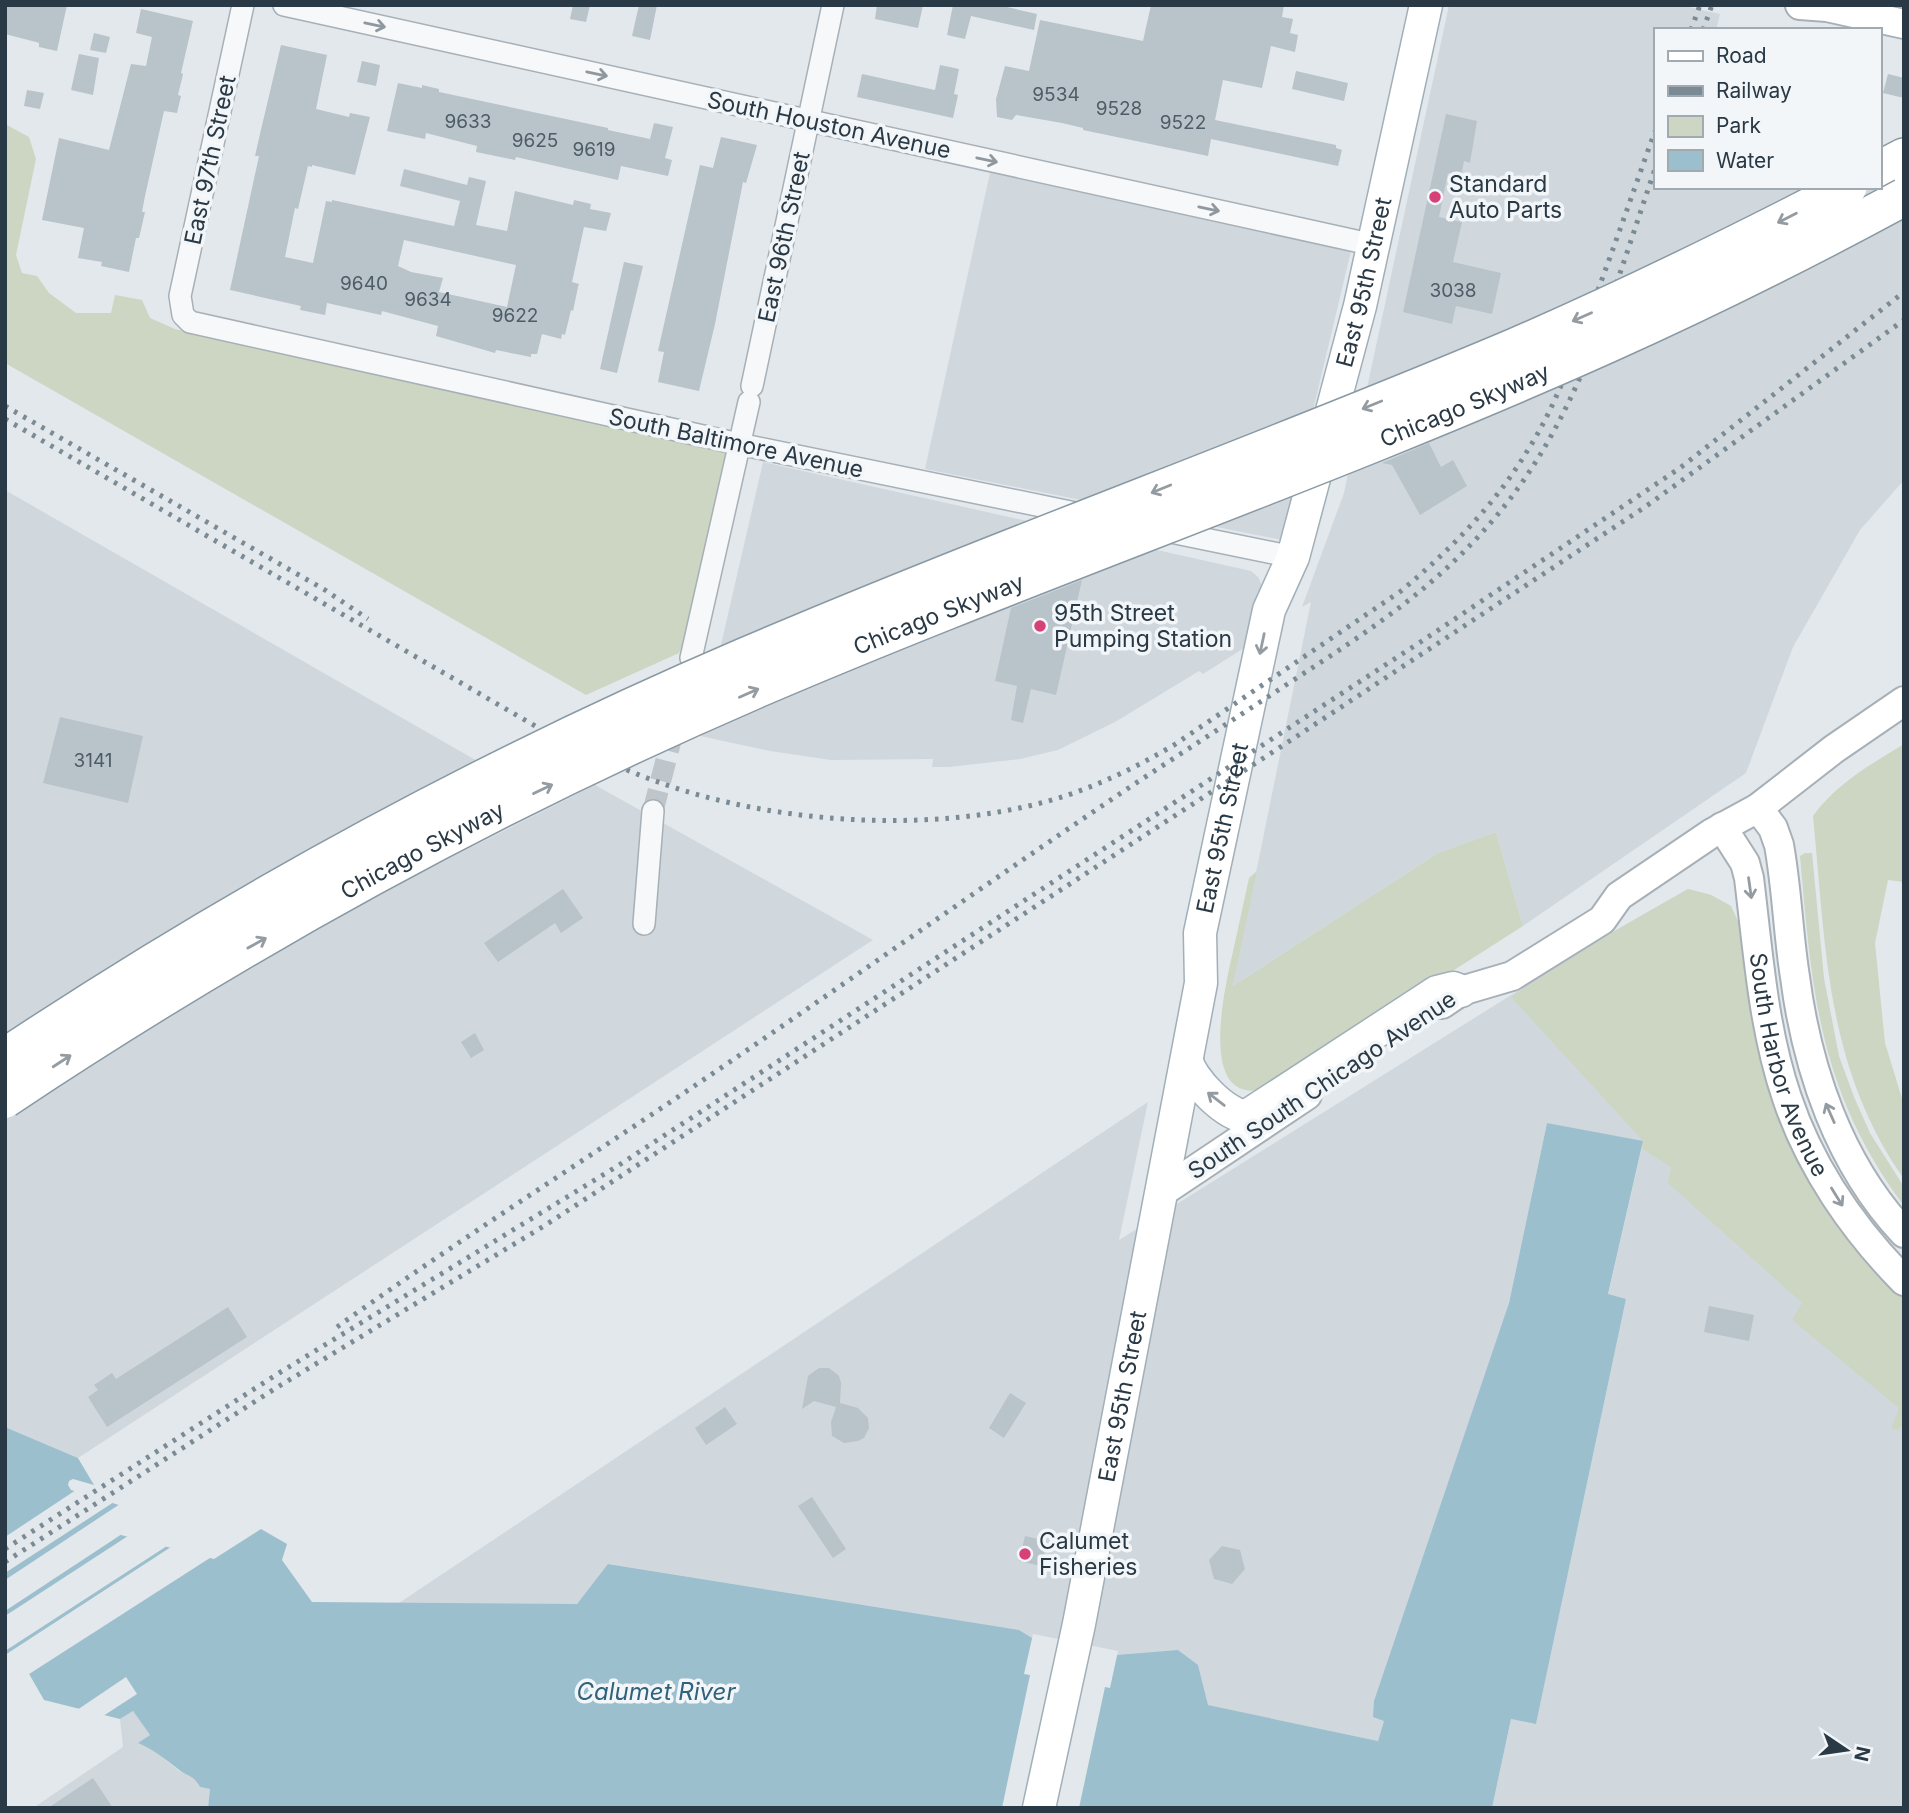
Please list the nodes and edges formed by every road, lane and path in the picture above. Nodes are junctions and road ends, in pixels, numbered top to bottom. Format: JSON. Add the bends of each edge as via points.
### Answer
{"nodes":[{"id":1,"x":243,"y":5,"type":"edge"},
{"id":2,"x":284,"y":5,"type":"edge"},
{"id":3,"x":833,"y":5,"type":"edge"},
{"id":4,"x":1426,"y":5,"type":"edge"},
{"id":5,"x":1800,"y":5,"type":"edge"},
{"id":6,"x":1824,"y":6,"type":"edge"},
{"id":7,"x":1904,"y":24,"type":"edge"},
{"id":8,"x":809,"y":121,"type":"junction"},
{"id":9,"x":1904,"y":157,"type":"edge"},
{"id":10,"x":1881,"y":169,"type":"edge"},
{"id":11,"x":1844,"y":189,"type":"edge"},
{"id":12,"x":1904,"y":197,"type":"edge"},
{"id":13,"x":1374,"y":245,"type":"junction"},
{"id":14,"x":183,"y":316,"type":"joint"},
{"id":15,"x":739,"y":444,"type":"junction"},
{"id":16,"x":1293,"y":557,"type":"junction"},
{"id":17,"x":691,"y":658,"type":"dead end"},
{"id":18,"x":1904,"y":701,"type":"edge"},
{"id":19,"x":1904,"y":717,"type":"edge"},
{"id":20,"x":1869,"y":725,"type":"junction"},
{"id":21,"x":1758,"y":808,"type":"junction"},
{"id":22,"x":653,"y":811,"type":"tunnel mouth"},
{"id":23,"x":1722,"y":827,"type":"junction"},
{"id":24,"x":644,"y":924,"type":"dead end"},
{"id":25,"x":1473,"y":988,"type":"junction"},
{"id":26,"x":5,"y":1057,"type":"edge"},
{"id":27,"x":1187,"y":1060,"type":"junction"},
{"id":28,"x":5,"y":1099,"type":"edge"},
{"id":29,"x":1162,"y":1192,"type":"junction"},
{"id":30,"x":1904,"y":1233,"type":"edge"},
{"id":31,"x":1904,"y":1282,"type":"edge"},
{"id":32,"x":1039,"y":1808,"type":"edge"}],
"edges":[{"from":1,"to":14,"type":"street","name":"East 97th Street","via":[[180,296]]},
{"from":2,"to":8,"type":"street","name":"South Houston Avenue","one_way":true},
{"from":3,"to":8,"type":"street","name":"East 96th Street"},
{"from":4,"to":13,"type":"main road","name":"East 95th Street"},
{"from":5,"to":6,"type":"main road"},
{"from":6,"to":7,"type":"main road"},
{"from":8,"to":13,"type":"street","name":"South Houston Avenue","one_way":true},
{"from":8,"to":15,"type":"street","name":"East 96th Street"},
{"from":9,"to":10,"type":"highway"},
{"from":11,"to":26,"type":"highway","name":"Chicago Skyway","one_way":true,"bridge":true,"via":[[1517,346],[919,585],[626,710],[450,797],[216,925]]},
{"from":28,"to":12,"type":"highway","name":"Chicago Skyway","one_way":true,"bridge":true,"via":[[223,962],[382,873],[656,735],[931,617],[1530,378],[1713,295]]},
{"from":13,"to":16,"type":"main road","name":"East 95th Street"},
{"from":14,"to":15,"type":"street","name":"South Baltimore Avenue","via":[[201,326]]},
{"from":15,"to":16,"type":"street","name":"South Baltimore Avenue"},
{"from":15,"to":17,"type":"street","name":"East 96th Street"},
{"from":16,"to":27,"type":"main road","name":"East 95th Street","via":[[1269,610],[1200,933],[1201,983]]},
{"from":18,"to":20,"type":"main road","name":"South South Chicago Avenue"},
{"from":19,"to":20,"type":"street"},
{"from":20,"to":21,"type":"main road","name":"South South Chicago Avenue"},
{"from":21,"to":23,"type":"main road","name":"South South Chicago Avenue"},
{"from":30,"to":21,"type":"main road","name":"South Harbor Avenue","one_way":true,"via":[[1864,1180],[1818,1088],[1804,1035],[1779,845]]},
{"from":22,"to":24,"type":"street"},
{"from":23,"to":25,"type":"main road","name":"South South Chicago Avenue","via":[[1619,896],[1595,902]]},
{"from":23,"to":31,"type":"main road","name":"South Harbor Avenue","one_way":true,"via":[[1749,878],[1772,1042],[1787,1099],[1837,1198],[1867,1242]]},
{"from":25,"to":27,"type":"main road","one_way":true,"via":[[1437,992],[1243,1117],[1205,1090]]},
{"from":25,"to":29,"type":"main road","name":"South South Chicago Avenue"},
{"from":27,"to":29,"type":"main road","name":"East 95th Street"},
{"from":29,"to":32,"type":"main road","name":"East 95th Street"}]}
